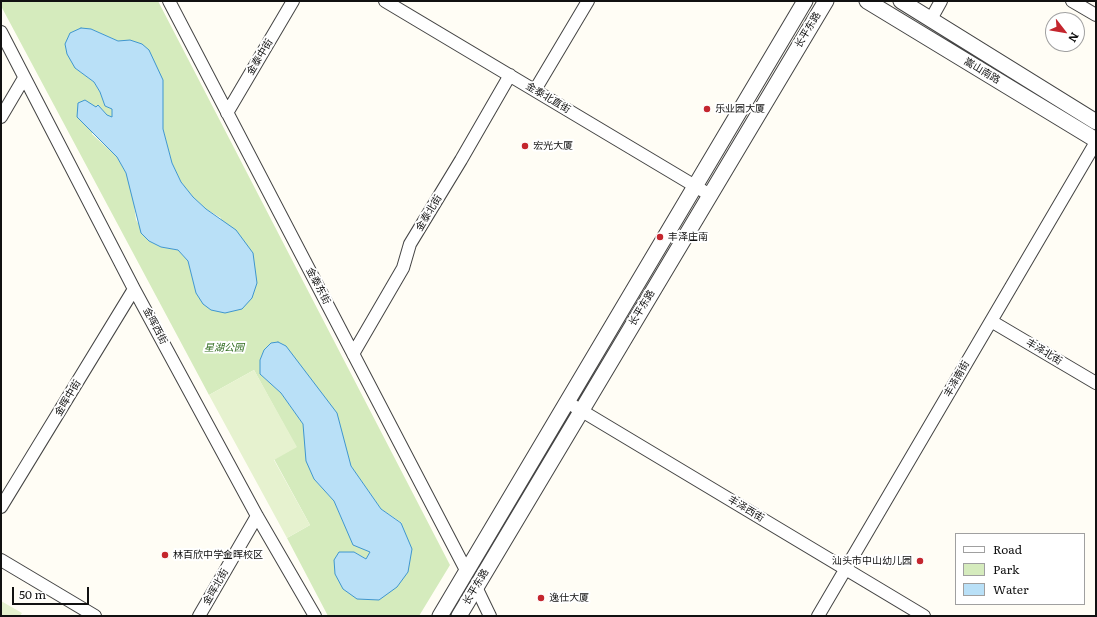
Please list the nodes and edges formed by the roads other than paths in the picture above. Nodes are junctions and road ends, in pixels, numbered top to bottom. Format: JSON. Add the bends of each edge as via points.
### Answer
{"nodes":[{"id":1,"x":169,"y":1,"type":"edge"},
{"id":2,"x":294,"y":1,"type":"edge"},
{"id":3,"x":385,"y":1,"type":"edge"},
{"id":4,"x":588,"y":1,"type":"edge"},
{"id":5,"x":805,"y":1,"type":"edge"},
{"id":6,"x":826,"y":1,"type":"edge"},
{"id":7,"x":867,"y":1,"type":"edge"},
{"id":8,"x":901,"y":1,"type":"edge"},
{"id":9,"x":941,"y":1,"type":"edge"},
{"id":10,"x":1072,"y":1,"type":"edge"},
{"id":11,"x":1096,"y":15,"type":"edge"},
{"id":12,"x":931,"y":19,"type":"junction"},
{"id":13,"x":1,"y":32,"type":"edge"},
{"id":14,"x":510,"y":75,"type":"junction"},
{"id":15,"x":24,"y":78,"type":"junction"},
{"id":16,"x":535,"y":90,"type":"junction"},
{"id":17,"x":227,"y":113,"type":"junction"},
{"id":18,"x":1,"y":117,"type":"edge"},
{"id":19,"x":1096,"y":122,"type":"edge"},
{"id":20,"x":1096,"y":141,"type":"edge"},
{"id":21,"x":695,"y":186,"type":"junction"},
{"id":22,"x":710,"y":195,"type":"junction"},
{"id":23,"x":134,"y":289,"type":"junction"},
{"id":24,"x":991,"y":321,"type":"junction"},
{"id":25,"x":353,"y":354,"type":"junction"},
{"id":26,"x":1096,"y":383,"type":"edge"},
{"id":27,"x":567,"y":402,"type":"junction"},
{"id":28,"x":582,"y":410,"type":"junction"},
{"id":29,"x":1,"y":507,"type":"edge"},
{"id":30,"x":257,"y":516,"type":"junction"},
{"id":31,"x":1,"y":560,"type":"edge"},
{"id":32,"x":846,"y":569,"type":"junction"},
{"id":33,"x":467,"y":572,"type":"junction"},
{"id":34,"x":476,"y":587,"type":"junction"},
{"id":35,"x":95,"y":616,"type":"edge"},
{"id":36,"x":199,"y":616,"type":"edge"},
{"id":37,"x":315,"y":616,"type":"edge"},
{"id":38,"x":440,"y":616,"type":"edge"},
{"id":39,"x":459,"y":616,"type":"edge"},
{"id":40,"x":490,"y":616,"type":"edge"},
{"id":41,"x":818,"y":616,"type":"edge"},
{"id":42,"x":924,"y":616,"type":"edge"}],
"edges":[{"from":1,"to":17,"type":"street","name":"金泰东街"},
{"from":2,"to":17,"type":"street","name":"金泰中街"},
{"from":3,"to":14,"type":"street","name":"金泰北直街"},
{"from":4,"to":16,"type":"street"},
{"from":5,"to":21,"type":"street","name":"长平东路"},
{"from":6,"to":22,"type":"street","name":"长平东路"},
{"from":7,"to":20,"type":"street","name":"嵩山南路"},
{"from":8,"to":12,"type":"street","name":"嵩山南路"},
{"from":9,"to":12,"type":"street"},
{"from":10,"to":11,"type":"street"},
{"from":12,"to":19,"type":"street","name":"嵩山南路"},
{"from":13,"to":15,"type":"street","name":"金晖西街"},
{"from":14,"to":16,"type":"street","name":"金泰北直街"},
{"from":14,"to":25,"type":"street","name":"金泰北街","via":[[410,244],[403,268]]},
{"from":15,"to":18,"type":"street"},
{"from":15,"to":23,"type":"street","name":"金晖西街"},
{"from":16,"to":21,"type":"street","name":"金泰北直街"},
{"from":17,"to":25,"type":"street","name":"金泰东街"},
{"from":20,"to":24,"type":"street","name":"丰泽南街"},
{"from":21,"to":22,"type":"street","name":"金泰北直街"},
{"from":21,"to":27,"type":"street","name":"长平东路"},
{"from":22,"to":28,"type":"street","name":"长平东路"},
{"from":23,"to":29,"type":"street","name":"金晖中街"},
{"from":23,"to":30,"type":"street","name":"金晖西街"},
{"from":24,"to":26,"type":"street","name":"丰泽北街"},
{"from":24,"to":32,"type":"street","name":"丰泽南街"},
{"from":25,"to":33,"type":"street","name":"金泰东街"},
{"from":27,"to":28,"type":"street","name":"丰泽西街"},
{"from":27,"to":33,"type":"street","name":"长平东路"},
{"from":28,"to":32,"type":"street","name":"丰泽西街"},
{"from":28,"to":34,"type":"street","name":"长平东路"},
{"from":30,"to":36,"type":"street","name":"金晖北街"},
{"from":30,"to":37,"type":"street","name":"金晖西街"},
{"from":31,"to":35,"type":"street"},
{"from":32,"to":41,"type":"street","name":"丰泽南街"},
{"from":32,"to":42,"type":"street","name":"丰泽西街"},
{"from":33,"to":38,"type":"street","name":"长平东路"},
{"from":34,"to":39,"type":"street","name":"长平东路"},
{"from":34,"to":40,"type":"street"}]}
